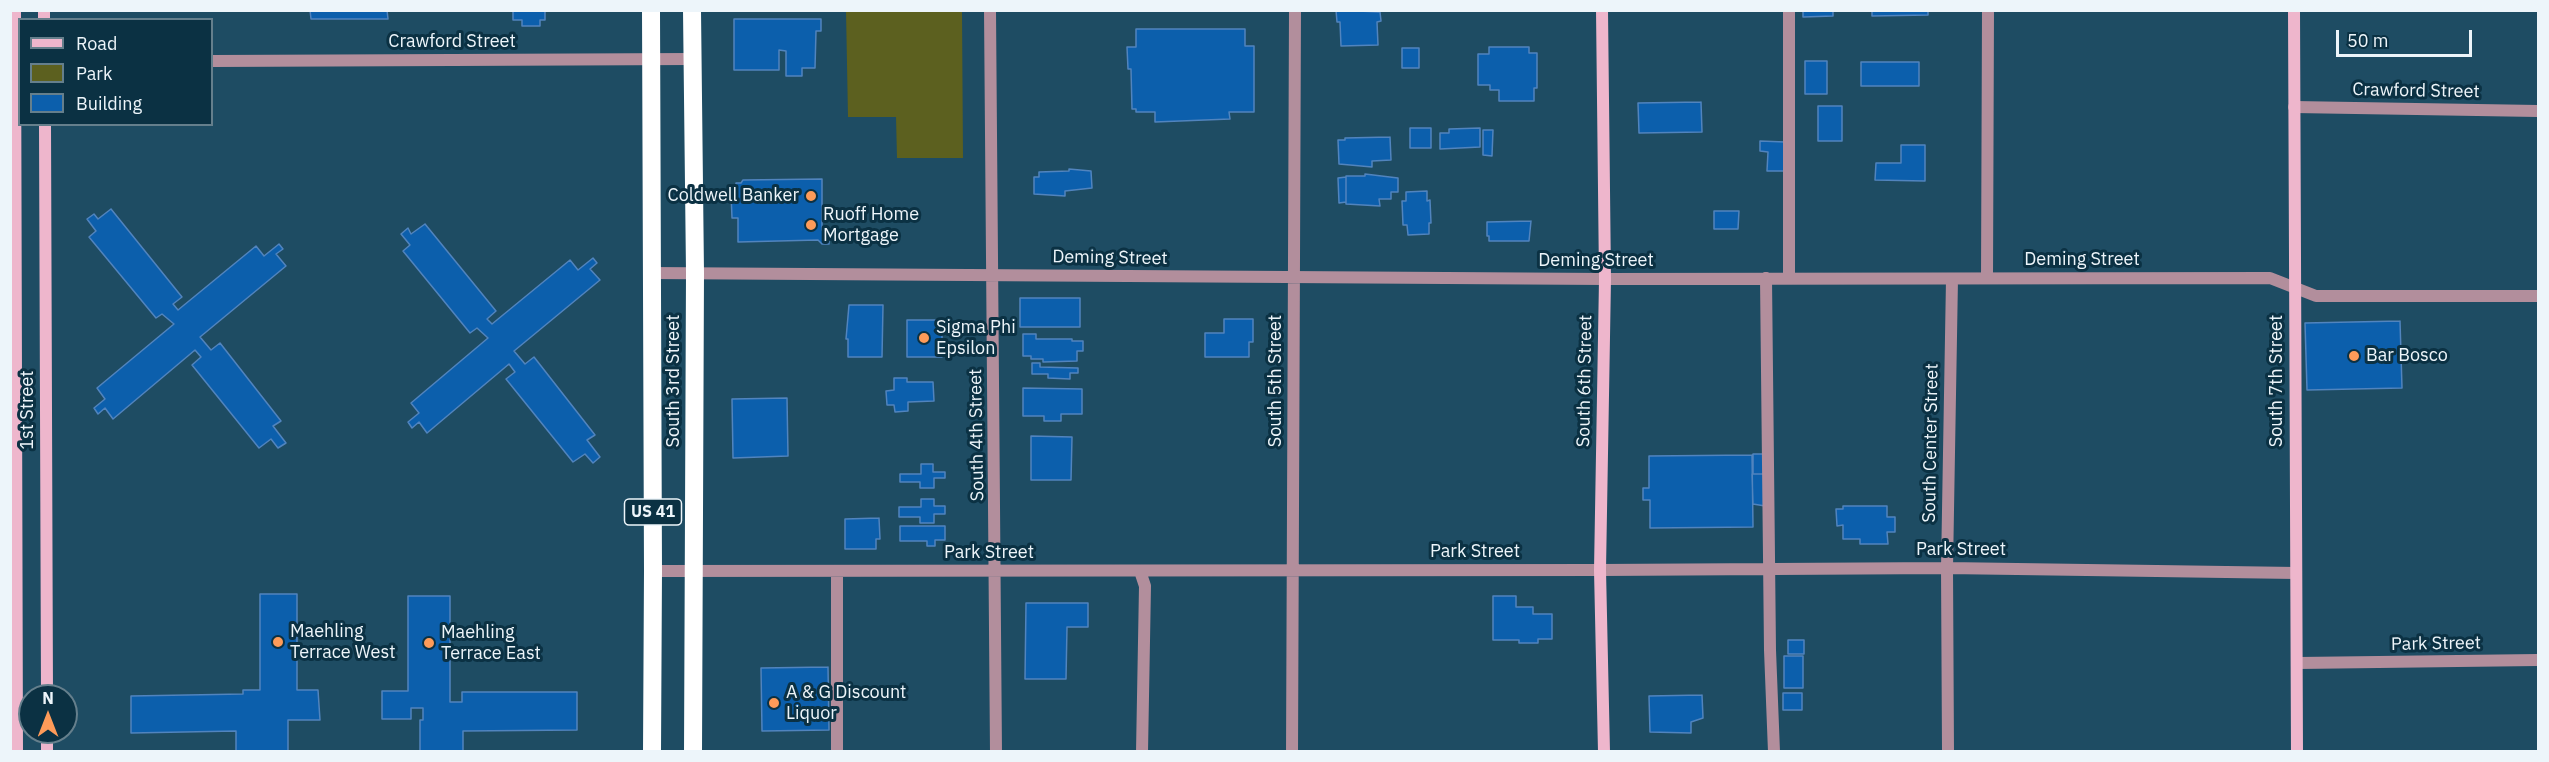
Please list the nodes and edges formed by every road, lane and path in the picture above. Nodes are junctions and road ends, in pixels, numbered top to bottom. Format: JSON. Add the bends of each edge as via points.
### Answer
{"nodes":[{"id":1,"x":15,"y":10,"type":"edge"},
{"id":2,"x":651,"y":10,"type":"edge"},
{"id":3,"x":692,"y":10,"type":"edge"},
{"id":4,"x":990,"y":10,"type":"edge"},
{"id":5,"x":1295,"y":10,"type":"edge"},
{"id":6,"x":1602,"y":10,"type":"edge"},
{"id":7,"x":1789,"y":10,"type":"edge"},
{"id":8,"x":1988,"y":10,"type":"edge"},
{"id":9,"x":2294,"y":10,"type":"edge"},
{"id":10,"x":651,"y":59,"type":"junction"},
{"id":11,"x":692,"y":59,"type":"junction"},
{"id":12,"x":18,"y":61,"type":"edge"},
{"id":13,"x":213,"y":61,"type":"edge"},
{"id":14,"x":2294,"y":107,"type":"junction"},
{"id":15,"x":2538,"y":111,"type":"edge"},
{"id":16,"x":45,"y":126,"type":"edge"},
{"id":17,"x":650,"y":273,"type":"junction"},
{"id":18,"x":695,"y":273,"type":"junction"},
{"id":19,"x":993,"y":274,"type":"junction"},
{"id":20,"x":1294,"y":278,"type":"junction"},
{"id":21,"x":1766,"y":278,"type":"junction"},
{"id":22,"x":1789,"y":278,"type":"junction"},
{"id":23,"x":1988,"y":278,"type":"junction"},
{"id":24,"x":1605,"y":279,"type":"junction"},
{"id":25,"x":1952,"y":279,"type":"junction"},
{"id":26,"x":2295,"y":287,"type":"junction"},
{"id":27,"x":2538,"y":296,"type":"edge"},
{"id":28,"x":1947,"y":568,"type":"junction"},
{"id":29,"x":1770,"y":569,"type":"junction"},
{"id":30,"x":1293,"y":570,"type":"junction"},
{"id":31,"x":1599,"y":570,"type":"junction"},
{"id":32,"x":653,"y":571,"type":"junction"},
{"id":33,"x":695,"y":571,"type":"junction"},
{"id":34,"x":837,"y":571,"type":"junction"},
{"id":35,"x":996,"y":571,"type":"junction"},
{"id":36,"x":1140,"y":571,"type":"junction"},
{"id":37,"x":2296,"y":573,"type":"junction"},
{"id":38,"x":2538,"y":660,"type":"edge"},
{"id":39,"x":2298,"y":663,"type":"junction"},
{"id":40,"x":47,"y":684,"type":"edge"},
{"id":41,"x":17,"y":752,"type":"edge"},
{"id":42,"x":651,"y":752,"type":"edge"},
{"id":43,"x":693,"y":752,"type":"edge"},
{"id":44,"x":837,"y":752,"type":"edge"},
{"id":45,"x":996,"y":752,"type":"edge"},
{"id":46,"x":1142,"y":752,"type":"edge"},
{"id":47,"x":1292,"y":752,"type":"edge"},
{"id":48,"x":1604,"y":752,"type":"edge"},
{"id":49,"x":1774,"y":752,"type":"edge"},
{"id":50,"x":1948,"y":752,"type":"edge"},
{"id":51,"x":2298,"y":752,"type":"edge"}],
"edges":[{"from":1,"to":12,"type":"main road","name":"1st Street"},
{"from":2,"to":10,"type":"highway","name":"South 3rd Street","number":"US 41"},
{"from":3,"to":11,"type":"highway","name":"South 3rd Street","number":"US 41"},
{"from":4,"to":19,"type":"street","name":"South 4th Street"},
{"from":5,"to":20,"type":"street","name":"South 5th Street"},
{"from":6,"to":24,"type":"main road","name":"South 6th Street"},
{"from":7,"to":22,"type":"street"},
{"from":8,"to":23,"type":"street"},
{"from":9,"to":14,"type":"main road","name":"South 7th Street"},
{"from":10,"to":11,"type":"street","name":"Crawford Street"},
{"from":10,"to":13,"type":"street","name":"Crawford Street"},
{"from":10,"to":17,"type":"highway","name":"South 3rd Street","number":"US 41"},
{"from":11,"to":18,"type":"highway","name":"South 3rd Street","number":"US 41"},
{"from":12,"to":41,"type":"main road","name":"1st Street"},
{"from":14,"to":15,"type":"street","name":"Crawford Street"},
{"from":14,"to":26,"type":"main road","name":"South 7th Street"},
{"from":16,"to":40,"type":"main road","name":"1st Street"},
{"from":17,"to":18,"type":"street","name":"Deming Street"},
{"from":17,"to":32,"type":"highway","name":"South 3rd Street","number":"US 41"},
{"from":18,"to":19,"type":"street","name":"Deming Street"},
{"from":18,"to":33,"type":"highway","name":"South 3rd Street","number":"US 41"},
{"from":19,"to":20,"type":"street","name":"Deming Street"},
{"from":19,"to":35,"type":"street","name":"South 4th Street"},
{"from":20,"to":24,"type":"street","name":"Deming Street"},
{"from":20,"to":30,"type":"street","name":"South 5th Street"},
{"from":21,"to":22,"type":"street","name":"Deming Street"},
{"from":21,"to":24,"type":"street","name":"Deming Street"},
{"from":21,"to":29,"type":"street"},
{"from":22,"to":25,"type":"street","name":"Deming Street"},
{"from":23,"to":25,"type":"street","name":"Deming Street"},
{"from":23,"to":26,"type":"street","name":"Deming Street","via":[[2270,278]]},
{"from":24,"to":31,"type":"main road","name":"South 6th Street"},
{"from":25,"to":28,"type":"street","name":"South Center Street"},
{"from":26,"to":27,"type":"street","name":"Deming Street","via":[[2316,296]]},
{"from":26,"to":37,"type":"main road","name":"South 7th Street"},
{"from":28,"to":29,"type":"street","name":"Park Street"},
{"from":28,"to":37,"type":"street","name":"Park Street"},
{"from":28,"to":50,"type":"street","name":"South Center Street"},
{"from":29,"to":31,"type":"street","name":"Park Street"},
{"from":29,"to":49,"type":"street"},
{"from":30,"to":31,"type":"street","name":"Park Street"},
{"from":30,"to":36,"type":"street","name":"Park Street"},
{"from":30,"to":47,"type":"street","name":"South 5th Street"},
{"from":31,"to":48,"type":"main road","name":"South 6th Street"},
{"from":32,"to":33,"type":"street","name":"Park Street"},
{"from":32,"to":42,"type":"highway","name":"South 3rd Street","number":"US 41"},
{"from":33,"to":34,"type":"street","name":"Park Street"},
{"from":33,"to":43,"type":"highway","name":"South 3rd Street","number":"US 41"},
{"from":34,"to":35,"type":"street","name":"Park Street"},
{"from":34,"to":44,"type":"street"},
{"from":35,"to":36,"type":"street","name":"Park Street"},
{"from":35,"to":45,"type":"street","name":"South 4th Street"},
{"from":36,"to":46,"type":"street","via":[[1145,586]]},
{"from":37,"to":39,"type":"main road","name":"South 7th Street"},
{"from":38,"to":39,"type":"street","name":"Park Street"},
{"from":39,"to":51,"type":"main road","name":"South 7th Street"}]}
